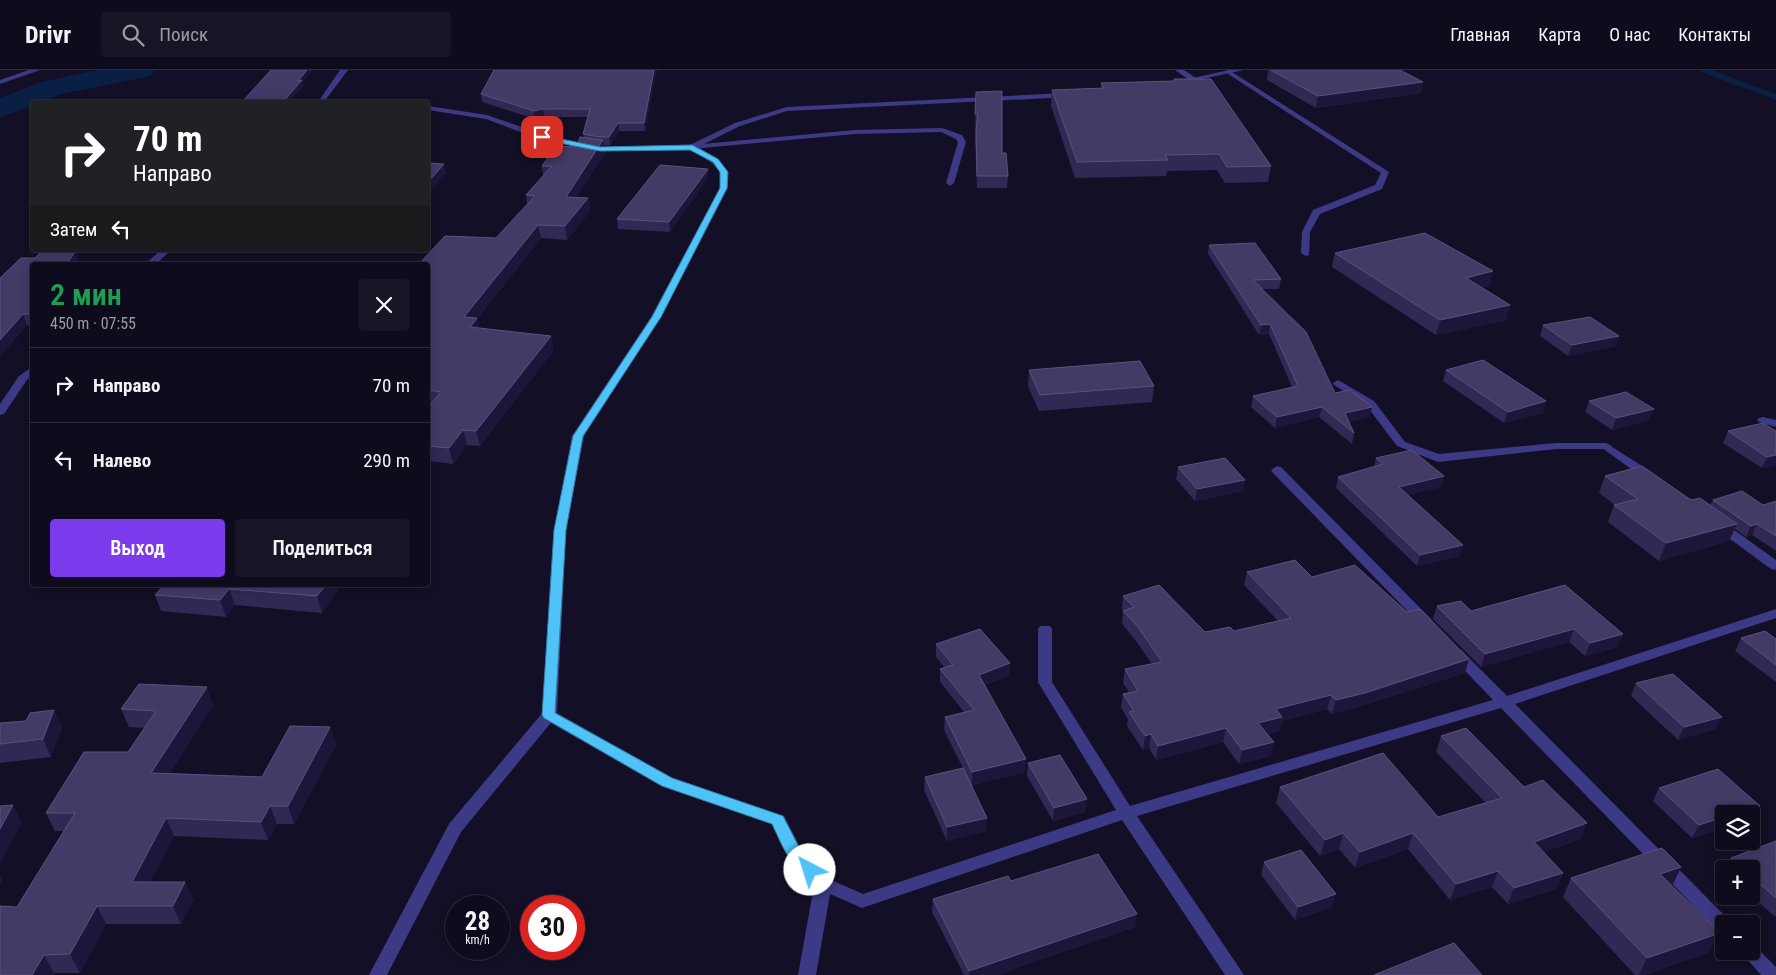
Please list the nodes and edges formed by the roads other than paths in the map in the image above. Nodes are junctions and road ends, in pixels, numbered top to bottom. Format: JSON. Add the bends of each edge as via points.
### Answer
{"nodes":[{"id":1,"x":36,"y":70,"type":"edge"},
{"id":2,"x":344,"y":70,"type":"edge"},
{"id":3,"x":1179,"y":70,"type":"edge"},
{"id":4,"x":1240,"y":70,"type":"edge"},
{"id":5,"x":1230,"y":73,"type":"junction"},
{"id":6,"x":1192,"y":78,"type":"junction"},
{"id":7,"x":0,"y":82,"type":"edge"},
{"id":8,"x":1170,"y":84,"type":"edge"},
{"id":9,"x":1072,"y":95,"type":"edge"},
{"id":10,"x":322,"y":100,"type":"edge"},
{"id":11,"x":430,"y":108,"type":"edge"},
{"id":12,"x":692,"y":147,"type":"junction"},
{"id":13,"x":950,"y":183,"type":"dead end"},
{"id":14,"x":164,"y":252,"type":"edge"},
{"id":15,"x":1306,"y":253,"type":"dead end"},
{"id":16,"x":152,"y":262,"type":"edge"},
{"id":17,"x":30,"y":372,"type":"edge"},
{"id":18,"x":1338,"y":383,"type":"dead end"},
{"id":19,"x":0,"y":412,"type":"edge"},
{"id":20,"x":1764,"y":420,"type":"dead end"},
{"id":21,"x":1776,"y":424,"type":"edge"},
{"id":22,"x":1277,"y":470,"type":"dead end"},
{"id":23,"x":1663,"y":486,"type":"edge"},
{"id":24,"x":1711,"y":520,"type":"edge"},
{"id":25,"x":1776,"y":566,"type":"edge"},
{"id":26,"x":1776,"y":613,"type":"edge"},
{"id":27,"x":1045,"y":629,"type":"dead end"},
{"id":28,"x":1435,"y":632,"type":"edge"},
{"id":29,"x":1449,"y":646,"type":"edge"},
{"id":30,"x":1504,"y":702,"type":"junction"},
{"id":31,"x":548,"y":715,"type":"junction"},
{"id":32,"x":1126,"y":813,"type":"junction"},
{"id":33,"x":823,"y":884,"type":"junction"},
{"id":34,"x":1715,"y":917,"type":"edge"},
{"id":35,"x":1758,"y":960,"type":"edge"},
{"id":36,"x":378,"y":975,"type":"edge"},
{"id":37,"x":807,"y":975,"type":"edge"},
{"id":38,"x":1235,"y":975,"type":"edge"},
{"id":39,"x":1772,"y":975,"type":"edge"}],
"edges":[{"from":1,"to":7,"type":"street"},
{"from":2,"to":10,"type":"street"},
{"from":3,"to":6,"type":"street"},
{"from":4,"to":5,"type":"street"},
{"from":5,"to":6,"type":"street"},
{"from":5,"to":15,"type":"street","via":[[1385,172],[1379,187],[1316,212],[1306,232]]},
{"from":6,"to":8,"type":"street"},
{"from":9,"to":12,"type":"street","via":[[787,109],[717,132]]},
{"from":11,"to":12,"type":"street","via":[[487,117],[542,137],[600,149]]},
{"from":12,"to":13,"type":"street","via":[[854,132],[942,130],[959,137],[962,142]]},
{"from":12,"to":31,"type":"street","via":[[715,161],[724,172],[724,188],[656,317],[578,436],[560,530]]},
{"from":14,"to":16,"type":"street"},
{"from":17,"to":19,"type":"street"},
{"from":18,"to":23,"type":"street","via":[[1370,403],[1401,444],[1438,458],[1556,446],[1606,446]]},
{"from":20,"to":21,"type":"street"},
{"from":22,"to":28,"type":"street"},
{"from":24,"to":25,"type":"street"},
{"from":26,"to":30,"type":"street"},
{"from":27,"to":32,"type":"street","via":[[1045,682]]},
{"from":29,"to":30,"type":"street"},
{"from":30,"to":32,"type":"street"},
{"from":30,"to":34,"type":"street"},
{"from":31,"to":33,"type":"street","via":[[667,782],[778,820],[797,857]]},
{"from":31,"to":36,"type":"street","via":[[456,828]]},
{"from":32,"to":33,"type":"street","via":[[862,901]]},
{"from":32,"to":38,"type":"street"},
{"from":33,"to":37,"type":"street"},
{"from":35,"to":39,"type":"street"}]}
